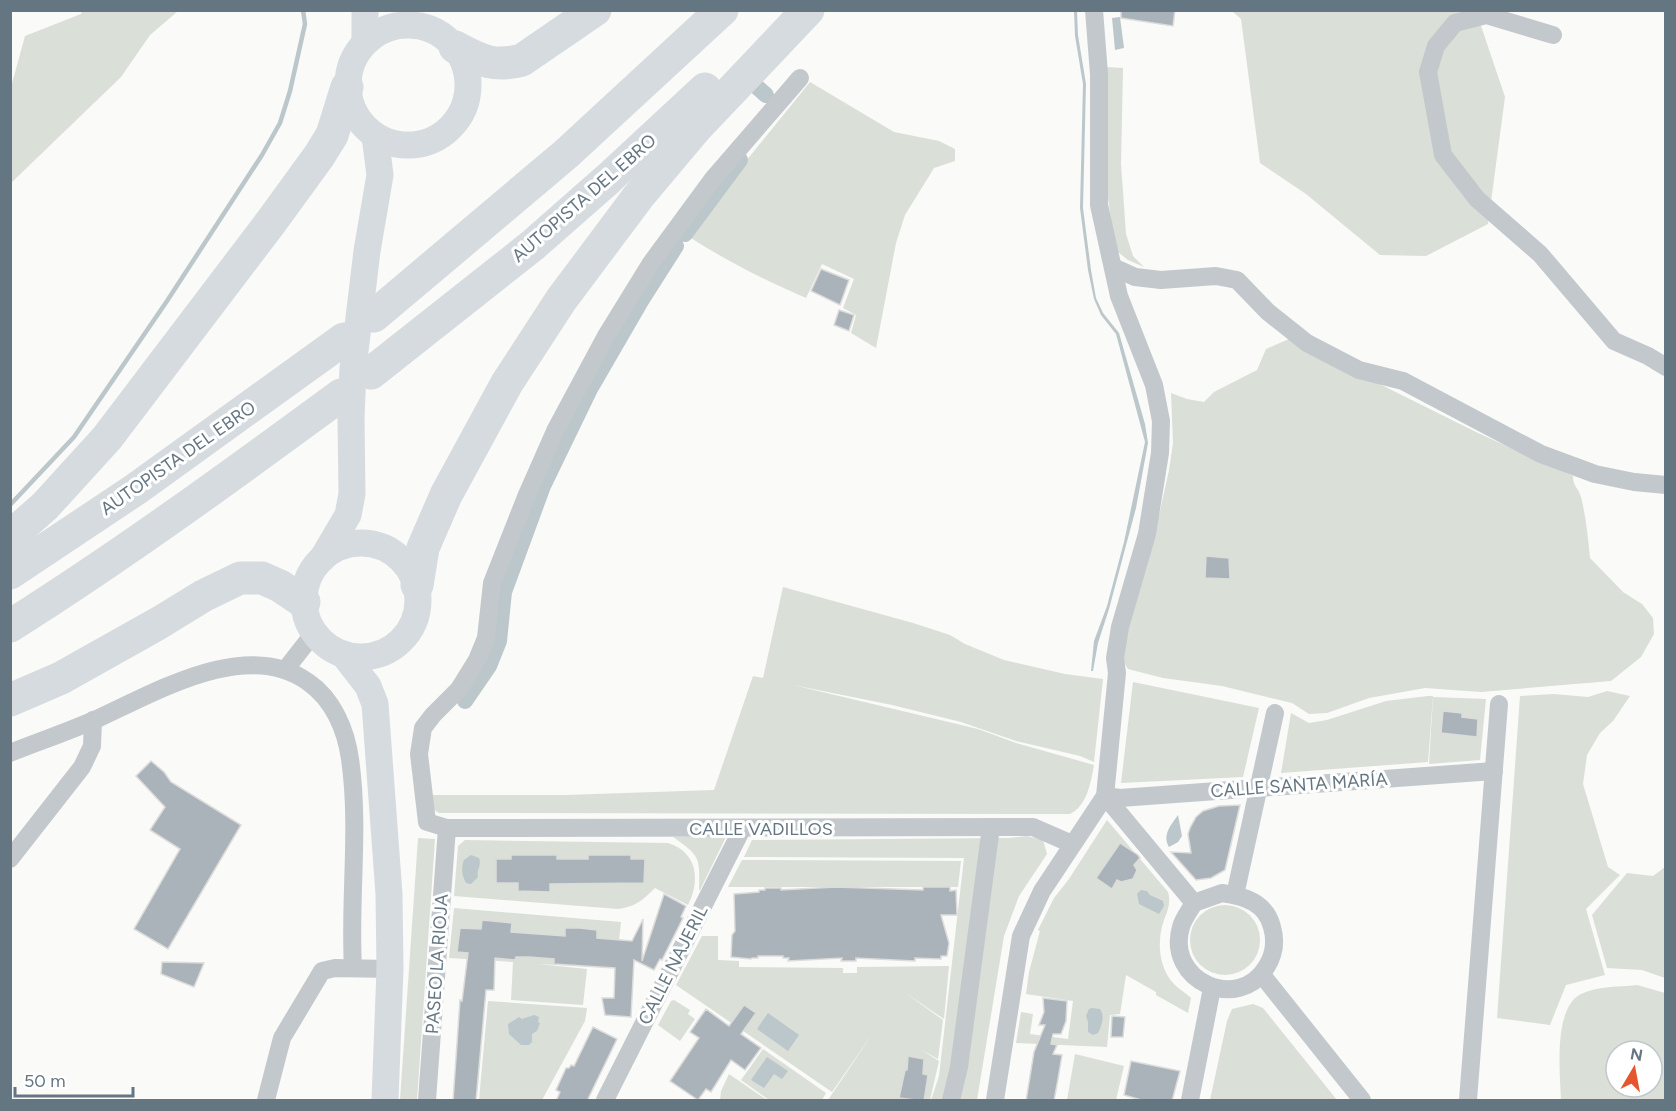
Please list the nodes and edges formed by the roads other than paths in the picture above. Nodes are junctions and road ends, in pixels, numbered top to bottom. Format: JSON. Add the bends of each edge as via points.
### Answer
{"nodes":[{"id":1,"x":365,"y":10,"type":"edge"},
{"id":2,"x":595,"y":10,"type":"edge"},
{"id":3,"x":723,"y":10,"type":"edge"},
{"id":4,"x":788,"y":10,"type":"edge"},
{"id":5,"x":808,"y":10,"type":"edge"},
{"id":6,"x":1094,"y":10,"type":"edge"},
{"id":7,"x":409,"y":18,"type":"edge"},
{"id":8,"x":1553,"y":34,"type":"dead end"},
{"id":9,"x":365,"y":42,"type":"junction"},
{"id":10,"x":455,"y":47,"type":"junction"},
{"id":11,"x":800,"y":78,"type":"dead end"},
{"id":12,"x":347,"y":87,"type":"junction"},
{"id":13,"x":375,"y":136,"type":"junction"},
{"id":14,"x":402,"y":145,"type":"junction"},
{"id":15,"x":380,"y":175,"type":"junction"},
{"id":16,"x":1113,"y":267,"type":"junction"},
{"id":17,"x":374,"y":316,"type":"dead end"},
{"id":18,"x":344,"y":339,"type":"dead end"},
{"id":19,"x":1665,"y":367,"type":"edge"},
{"id":20,"x":371,"y":373,"type":"dead end"},
{"id":21,"x":341,"y":395,"type":"dead end"},
{"id":22,"x":1665,"y":485,"type":"edge"},
{"id":23,"x":352,"y":494,"type":"junction"},
{"id":24,"x":10,"y":537,"type":"edge"},
{"id":25,"x":394,"y":554,"type":"junction"},
{"id":26,"x":322,"y":559,"type":"junction"},
{"id":27,"x":10,"y":573,"type":"edge"},
{"id":28,"x":417,"y":585,"type":"junction"},
{"id":29,"x":304,"y":602,"type":"junction"},
{"id":30,"x":10,"y":626,"type":"edge"},
{"id":31,"x":314,"y":633,"type":"junction"},
{"id":32,"x":397,"y":645,"type":"junction"},
{"id":33,"x":344,"y":655,"type":"junction"},
{"id":34,"x":285,"y":670,"type":"junction"},
{"id":35,"x":10,"y":700,"type":"edge"},
{"id":36,"x":375,"y":704,"type":"junction"},
{"id":37,"x":1499,"y":704,"type":"dead end"},
{"id":38,"x":1275,"y":713,"type":"dead end"},
{"id":39,"x":93,"y":720,"type":"junction"},
{"id":40,"x":10,"y":753,"type":"edge"},
{"id":41,"x":1494,"y":771,"type":"junction"},
{"id":42,"x":1259,"y":789,"type":"junction"},
{"id":43,"x":1105,"y":796,"type":"junction"},
{"id":44,"x":991,"y":827,"type":"junction"},
{"id":45,"x":447,"y":828,"type":"junction"},
{"id":46,"x":742,"y":829,"type":"junction"},
{"id":47,"x":1072,"y":844,"type":"junction"},
{"id":48,"x":10,"y":859,"type":"edge"},
{"id":49,"x":1235,"y":895,"type":"junction"},
{"id":50,"x":1194,"y":903,"type":"junction"},
{"id":51,"x":353,"y":968,"type":"junction"},
{"id":52,"x":390,"y":969,"type":"junction"},
{"id":53,"x":1262,"y":975,"type":"junction"},
{"id":54,"x":1212,"y":988,"type":"junction"},
{"id":55,"x":266,"y":1101,"type":"edge"},
{"id":56,"x":385,"y":1101,"type":"edge"},
{"id":57,"x":427,"y":1101,"type":"edge"},
{"id":58,"x":605,"y":1101,"type":"edge"},
{"id":59,"x":951,"y":1101,"type":"edge"},
{"id":60,"x":995,"y":1101,"type":"edge"},
{"id":61,"x":1190,"y":1101,"type":"edge"},
{"id":62,"x":1362,"y":1101,"type":"edge"},
{"id":63,"x":1468,"y":1101,"type":"edge"}],
"edges":[{"from":1,"to":9,"type":"main road"},
{"from":2,"to":10,"type":"highway","via":[[522,60],[495,64]]},
{"from":3,"to":17,"type":"highway","via":[[566,154]]},
{"from":4,"to":20,"type":"highway","name":"AUTOPISTA DEL EBRO","via":[[608,180]]},
{"from":5,"to":28,"type":"highway","via":[[689,136],[604,239],[561,300],[507,382],[447,495],[423,548]]},
{"from":6,"to":16,"type":"street","via":[[1099,74],[1099,205]]},
{"from":7,"to":9,"type":"main road"},
{"from":7,"to":10,"type":"main road","via":[[436,31]]},
{"from":8,"to":19,"type":"street","via":[[1486,15],[1455,23],[1436,46],[1428,72],[1443,154],[1477,199],[1540,254],[1614,341]]},
{"from":9,"to":12,"type":"main road","via":[[355,54]]},
{"from":10,"to":14,"type":"main road","via":[[468,80],[460,115],[434,140]]},
{"from":11,"to":45,"type":"street","via":[[712,180],[651,263],[556,429],[492,583],[486,638],[477,660],[459,689],[423,728],[419,754],[427,822]]},
{"from":12,"to":13,"type":"main road","via":[[357,119]]},
{"from":12,"to":24,"type":"highway","via":[[332,135],[271,222],[106,438],[45,506]]},
{"from":13,"to":14,"type":"main road"},
{"from":13,"to":15,"type":"main road"},
{"from":14,"to":15,"type":"main road"},
{"from":15,"to":23,"type":"main road","via":[[353,368]]},
{"from":16,"to":22,"type":"street","via":[[1135,277],[1161,280],[1216,276],[1237,280],[1268,312],[1307,343],[1359,370],[1403,381],[1541,454],[1595,474]]},
{"from":16,"to":43,"type":"street","via":[[1119,296],[1154,385],[1161,421],[1161,453],[1147,534],[1120,627]]},
{"from":18,"to":27,"type":"highway","name":"AUTOPISTA DEL EBRO"},
{"from":21,"to":30,"type":"highway","via":[[158,529]]},
{"from":23,"to":25,"type":"main road","via":[[363,518]]},
{"from":23,"to":26,"type":"main road","via":[[348,515]]},
{"from":25,"to":26,"type":"main road","via":[[380,546],[350,544]]},
{"from":25,"to":28,"type":"main road","via":[[408,567]]},
{"from":26,"to":29,"type":"main road","via":[[312,571]]},
{"from":28,"to":32,"type":"main road","via":[[414,624]]},
{"from":29,"to":31,"type":"main road"},
{"from":29,"to":35,"type":"highway","via":[[262,578],[240,578],[61,678]]},
{"from":31,"to":33,"type":"main road"},
{"from":31,"to":34,"type":"street"},
{"from":32,"to":33,"type":"main road","via":[[372,656]]},
{"from":32,"to":36,"type":"main road"},
{"from":33,"to":36,"type":"main road","via":[[368,686]]},
{"from":34,"to":39,"type":"street","via":[[247,664],[203,673]]},
{"from":34,"to":51,"type":"street","via":[[300,675],[320,690],[333,708],[347,742],[353,798]]},
{"from":36,"to":52,"type":"main road","via":[[389,894]]},
{"from":37,"to":41,"type":"street"},
{"from":38,"to":42,"type":"street"},
{"from":39,"to":40,"type":"street"},
{"from":39,"to":48,"type":"street","via":[[92,746],[82,767]]},
{"from":41,"to":42,"type":"street","name":"CALLE SANTA MARÍA"},
{"from":41,"to":63,"type":"street"},
{"from":42,"to":43,"type":"street","name":"CALLE SANTA MARÍA"},
{"from":42,"to":49,"type":"street"},
{"from":43,"to":47,"type":"street"},
{"from":43,"to":50,"type":"street"},
{"from":44,"to":46,"type":"street","name":"CALLE VADILLOS"},
{"from":44,"to":47,"type":"street","name":"CALLE VADILLOS","via":[[1033,827]]},
{"from":44,"to":59,"type":"street"},
{"from":45,"to":46,"type":"street","name":"CALLE VADILLOS"},
{"from":45,"to":57,"type":"street","name":"PASEO LA RIOJA"},
{"from":46,"to":58,"type":"street","name":"CALLE NAJERIL"},
{"from":47,"to":60,"type":"street","via":[[1042,891],[1021,936]]},
{"from":49,"to":50,"type":"street","via":[[1222,893]]},
{"from":49,"to":53,"type":"street","via":[[1258,904],[1270,920],[1275,938],[1273,957]]},
{"from":50,"to":54,"type":"street","via":[[1181,926],[1179,946],[1184,963],[1195,978]]},
{"from":51,"to":52,"type":"street"},
{"from":51,"to":55,"type":"street","via":[[322,971],[282,1038]]},
{"from":52,"to":56,"type":"main road"},
{"from":53,"to":54,"type":"street","via":[[1249,985],[1232,990]]},
{"from":53,"to":62,"type":"street"},
{"from":54,"to":61,"type":"street"}]}
